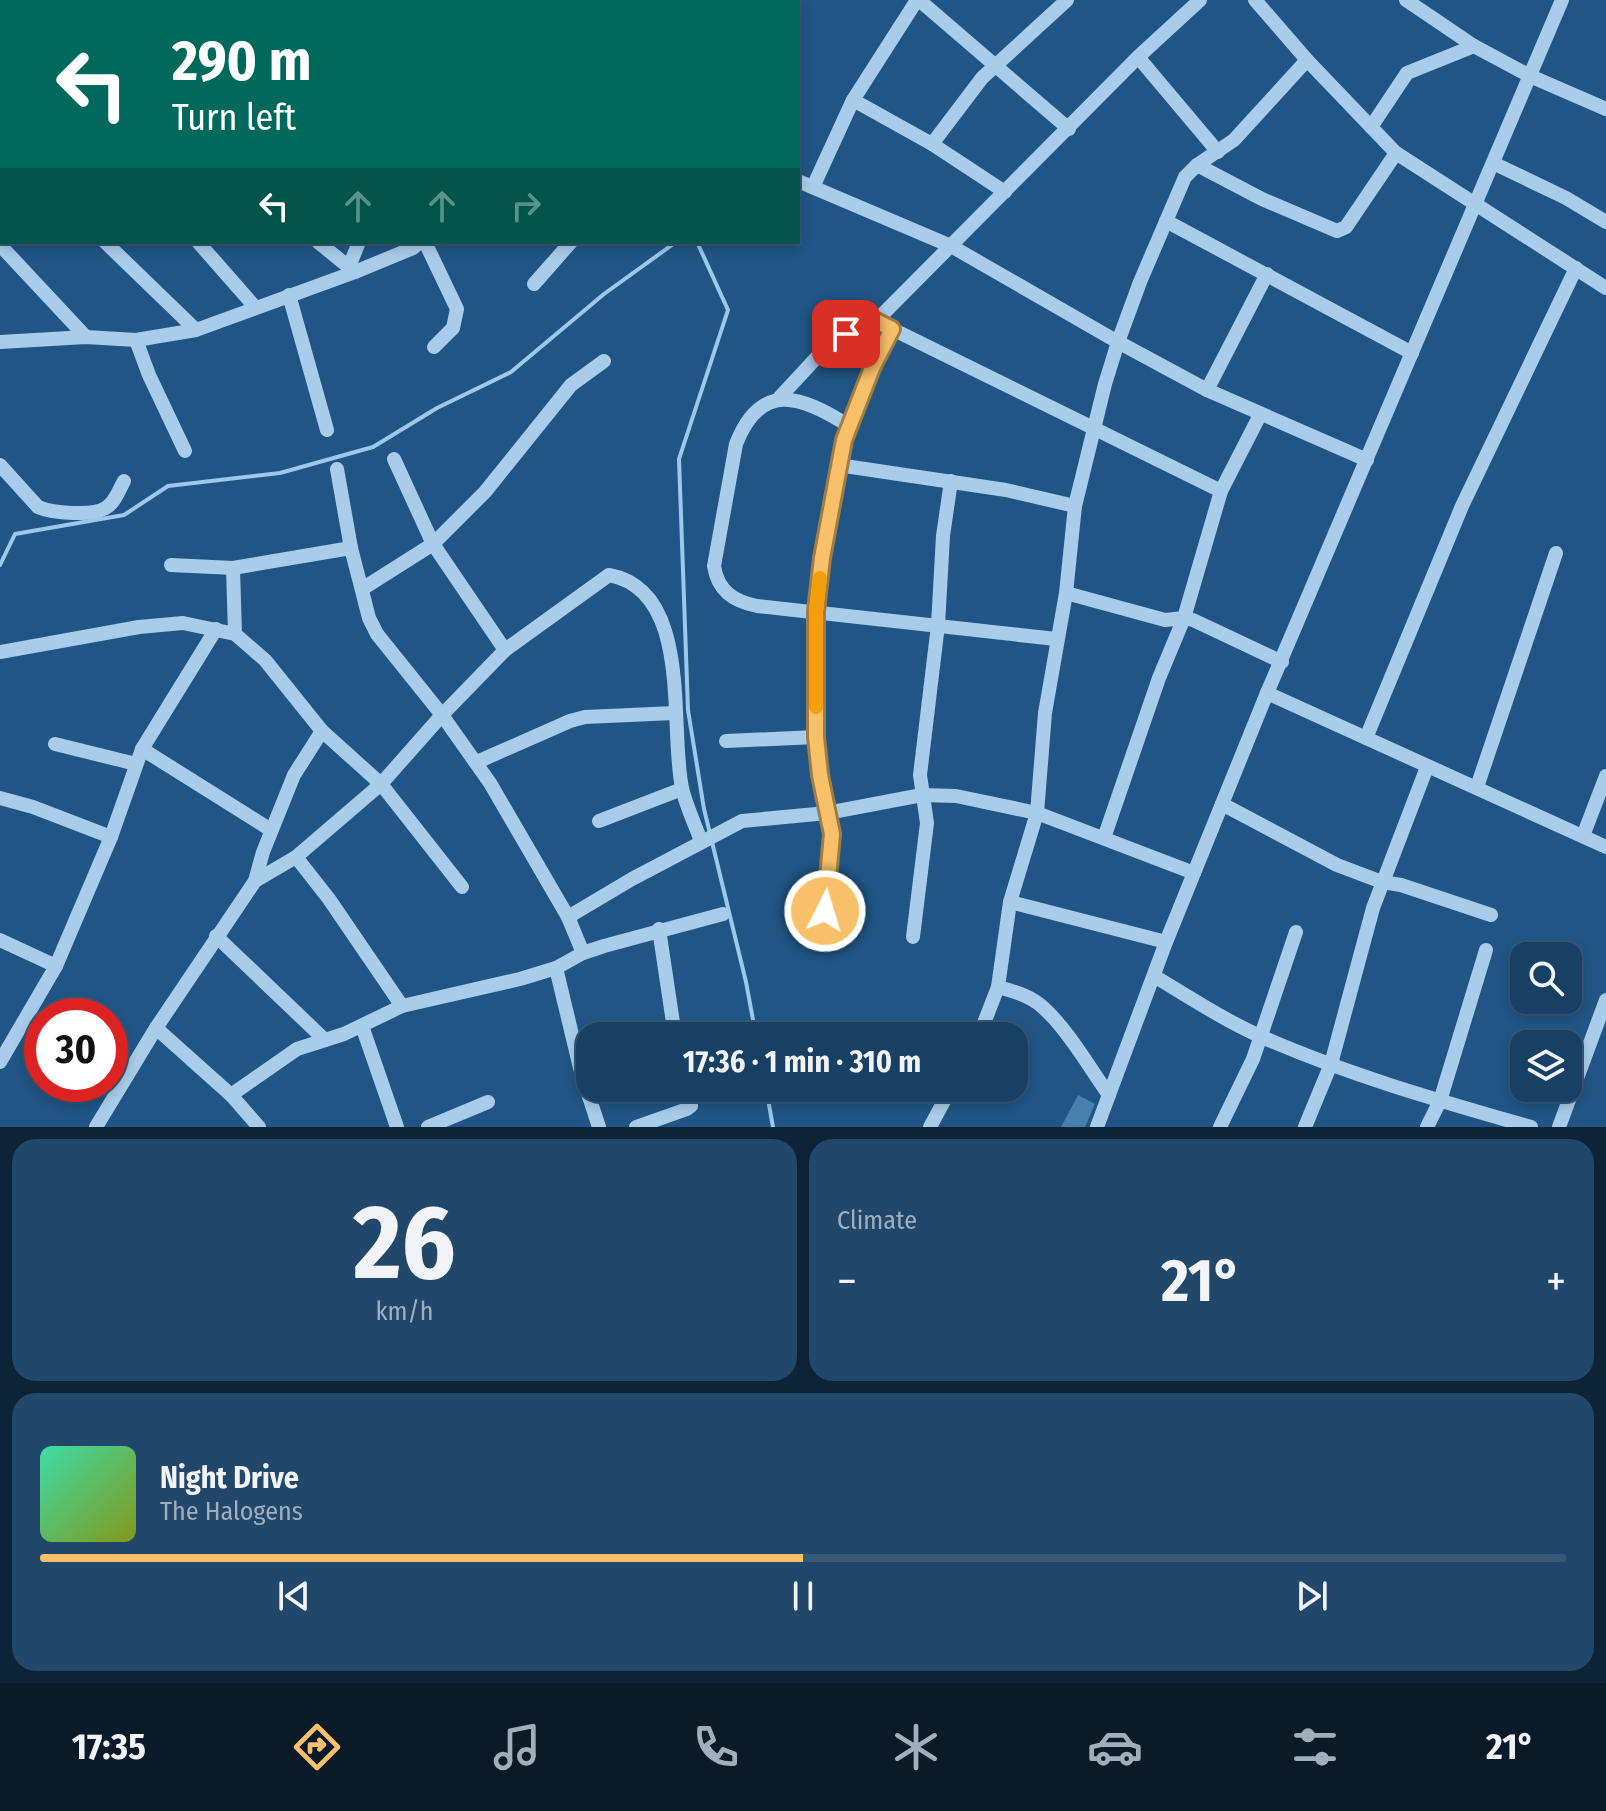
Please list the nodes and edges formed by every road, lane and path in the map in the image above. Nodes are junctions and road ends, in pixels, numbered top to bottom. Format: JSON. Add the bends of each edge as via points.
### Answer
{"nodes":[{"id":1,"x":918,"y":0,"type":"edge"},
{"id":2,"x":1067,"y":0,"type":"edge"},
{"id":3,"x":1200,"y":0,"type":"edge"},
{"id":4,"x":1255,"y":0,"type":"edge"},
{"id":5,"x":1406,"y":0,"type":"edge"},
{"id":6,"x":1436,"y":0,"type":"edge"},
{"id":7,"x":1562,"y":0,"type":"edge"},
{"id":8,"x":1428,"y":15,"type":"junction"},
{"id":9,"x":1474,"y":46,"type":"junction"},
{"id":10,"x":1138,"y":57,"type":"junction"},
{"id":11,"x":1307,"y":60,"type":"junction"},
{"id":12,"x":996,"y":66,"type":"junction"},
{"id":13,"x":1530,"y":76,"type":"junction"},
{"id":14,"x":853,"y":100,"type":"junction"},
{"id":15,"x":1606,"y":109,"type":"edge"},
{"id":16,"x":1371,"y":127,"type":"junction"},
{"id":17,"x":1069,"y":129,"type":"junction"},
{"id":18,"x":932,"y":144,"type":"junction"},
{"id":19,"x":1218,"y":152,"type":"junction"},
{"id":20,"x":1396,"y":153,"type":"junction"},
{"id":21,"x":1493,"y":163,"type":"junction"},
{"id":22,"x":1197,"y":165,"type":"junction"},
{"id":23,"x":800,"y":182,"type":"edge"},
{"id":24,"x":813,"y":187,"type":"junction"},
{"id":25,"x":1005,"y":192,"type":"junction"},
{"id":26,"x":1475,"y":204,"type":"junction"},
{"id":27,"x":1166,"y":221,"type":"junction"},
{"id":28,"x":1606,"y":222,"type":"edge"},
{"id":29,"x":107,"y":244,"type":"edge"},
{"id":30,"x":200,"y":244,"type":"edge"},
{"id":31,"x":320,"y":244,"type":"edge"},
{"id":32,"x":358,"y":244,"type":"edge"},
{"id":33,"x":419,"y":244,"type":"edge"},
{"id":34,"x":423,"y":244,"type":"edge"},
{"id":35,"x":569,"y":244,"type":"edge"},
{"id":36,"x":0,"y":245,"type":"edge"},
{"id":37,"x":951,"y":246,"type":"junction"},
{"id":38,"x":1576,"y":268,"type":"junction"},
{"id":39,"x":352,"y":270,"type":"junction"},
{"id":40,"x":1267,"y":274,"type":"junction"},
{"id":41,"x":534,"y":284,"type":"dead end"},
{"id":42,"x":1606,"y":288,"type":"edge"},
{"id":43,"x":289,"y":295,"type":"junction"},
{"id":44,"x":255,"y":307,"type":"junction"},
{"id":45,"x":876,"y":321,"type":"junction"},
{"id":46,"x":892,"y":329,"type":"junction"},
{"id":47,"x":196,"y":330,"type":"junction"},
{"id":48,"x":86,"y":337,"type":"junction"},
{"id":49,"x":136,"y":340,"type":"junction"},
{"id":50,"x":0,"y":342,"type":"edge"},
{"id":51,"x":1118,"y":342,"type":"junction"},
{"id":52,"x":434,"y":347,"type":"dead end"},
{"id":53,"x":1412,"y":353,"type":"junction"},
{"id":54,"x":604,"y":361,"type":"dead end"},
{"id":55,"x":1207,"y":390,"type":"junction"},
{"id":56,"x":780,"y":397,"type":"junction"},
{"id":57,"x":1260,"y":415,"type":"junction"},
{"id":58,"x":849,"y":426,"type":"junction"},
{"id":59,"x":1094,"y":428,"type":"junction"},
{"id":60,"x":327,"y":430,"type":"dead end"},
{"id":61,"x":185,"y":451,"type":"dead end"},
{"id":62,"x":394,"y":459,"type":"dead end"},
{"id":63,"x":1367,"y":460,"type":"junction"},
{"id":64,"x":0,"y":465,"type":"edge"},
{"id":65,"x":838,"y":465,"type":"junction"},
{"id":66,"x":337,"y":469,"type":"dead end"},
{"id":67,"x":124,"y":481,"type":"dead end"},
{"id":68,"x":951,"y":481,"type":"junction"},
{"id":69,"x":1221,"y":491,"type":"junction"},
{"id":70,"x":1075,"y":506,"type":"junction"},
{"id":71,"x":433,"y":544,"type":"junction"},
{"id":72,"x":351,"y":548,"type":"junction"},
{"id":73,"x":1556,"y":553,"type":"dead end"},
{"id":74,"x":171,"y":565,"type":"dead end"},
{"id":75,"x":233,"y":568,"type":"junction"},
{"id":76,"x":362,"y":589,"type":"junction"},
{"id":77,"x":1066,"y":593,"type":"junction"},
{"id":78,"x":816,"y":611,"type":"junction"},
{"id":79,"x":1184,"y":618,"type":"junction"},
{"id":80,"x":938,"y":625,"type":"junction"},
{"id":81,"x":216,"y":629,"type":"junction"},
{"id":82,"x":235,"y":634,"type":"junction"},
{"id":83,"x":1056,"y":639,"type":"junction"},
{"id":84,"x":505,"y":650,"type":"junction"},
{"id":85,"x":0,"y":652,"type":"edge"},
{"id":86,"x":1282,"y":662,"type":"junction"},
{"id":87,"x":1267,"y":693,"type":"junction"},
{"id":88,"x":674,"y":713,"type":"junction"},
{"id":89,"x":442,"y":715,"type":"junction"},
{"id":90,"x":322,"y":731,"type":"junction"},
{"id":91,"x":816,"y":737,"type":"junction"},
{"id":92,"x":1366,"y":738,"type":"junction"},
{"id":93,"x":726,"y":741,"type":"dead end"},
{"id":94,"x":55,"y":744,"type":"dead end"},
{"id":95,"x":142,"y":749,"type":"junction"},
{"id":96,"x":477,"y":762,"type":"junction"},
{"id":97,"x":136,"y":764,"type":"junction"},
{"id":98,"x":1427,"y":767,"type":"junction"},
{"id":99,"x":1606,"y":776,"type":"edge"},
{"id":100,"x":381,"y":784,"type":"junction"},
{"id":101,"x":1477,"y":787,"type":"junction"},
{"id":102,"x":682,"y":789,"type":"junction"},
{"id":103,"x":922,"y":795,"type":"junction"},
{"id":104,"x":0,"y":798,"type":"edge"},
{"id":105,"x":1222,"y":804,"type":"junction"},
{"id":106,"x":827,"y":813,"type":"junction"},
{"id":107,"x":1037,"y":813,"type":"junction"},
{"id":108,"x":599,"y":821,"type":"dead end"},
{"id":109,"x":271,"y":830,"type":"junction"},
{"id":110,"x":1583,"y":836,"type":"junction"},
{"id":111,"x":111,"y":837,"type":"junction"},
{"id":112,"x":1104,"y":838,"type":"junction"},
{"id":113,"x":703,"y":840,"type":"junction"},
{"id":114,"x":1606,"y":847,"type":"edge"},
{"id":115,"x":296,"y":857,"type":"junction"},
{"id":116,"x":1194,"y":873,"type":"junction"},
{"id":117,"x":255,"y":881,"type":"junction"},
{"id":118,"x":1382,"y":882,"type":"junction"},
{"id":119,"x":462,"y":887,"type":"dead end"},
{"id":120,"x":1010,"y":902,"type":"junction"},
{"id":121,"x":825,"y":911,"type":"dead end"},
{"id":122,"x":723,"y":914,"type":"dead end"},
{"id":123,"x":1491,"y":915,"type":"dead end"},
{"id":124,"x":568,"y":917,"type":"junction"},
{"id":125,"x":659,"y":929,"type":"junction"},
{"id":126,"x":1296,"y":932,"type":"dead end"},
{"id":127,"x":216,"y":936,"type":"junction"},
{"id":128,"x":913,"y":937,"type":"dead end"},
{"id":129,"x":0,"y":940,"type":"edge"},
{"id":130,"x":1166,"y":942,"type":"junction"},
{"id":131,"x":1486,"y":950,"type":"dead end"},
{"id":132,"x":583,"y":953,"type":"junction"},
{"id":133,"x":56,"y":966,"type":"junction"},
{"id":134,"x":556,"y":968,"type":"junction"},
{"id":135,"x":1154,"y":976,"type":"junction"},
{"id":136,"x":998,"y":987,"type":"junction"},
{"id":137,"x":1606,"y":1000,"type":"edge"},
{"id":138,"x":402,"y":1006,"type":"junction"},
{"id":139,"x":673,"y":1022,"type":"edge"},
{"id":140,"x":984,"y":1022,"type":"edge"},
{"id":141,"x":362,"y":1026,"type":"junction"},
{"id":142,"x":156,"y":1028,"type":"junction"},
{"id":143,"x":1260,"y":1036,"type":"junction"},
{"id":144,"x":325,"y":1040,"type":"junction"},
{"id":145,"x":0,"y":1062,"type":"edge"},
{"id":146,"x":1331,"y":1064,"type":"junction"},
{"id":147,"x":231,"y":1095,"type":"junction"},
{"id":148,"x":1109,"y":1095,"type":"junction"},
{"id":149,"x":1440,"y":1101,"type":"junction"},
{"id":150,"x":488,"y":1102,"type":"dead end"},
{"id":151,"x":690,"y":1102,"type":"edge"},
{"id":152,"x":943,"y":1102,"type":"edge"},
{"id":153,"x":100,"y":1125,"type":"edge"},
{"id":154,"x":259,"y":1127,"type":"edge"},
{"id":155,"x":397,"y":1127,"type":"edge"},
{"id":156,"x":428,"y":1127,"type":"edge"},
{"id":157,"x":599,"y":1127,"type":"edge"},
{"id":158,"x":636,"y":1127,"type":"edge"},
{"id":159,"x":930,"y":1127,"type":"edge"},
{"id":160,"x":1097,"y":1127,"type":"edge"},
{"id":161,"x":1220,"y":1127,"type":"edge"},
{"id":162,"x":1305,"y":1127,"type":"edge"},
{"id":163,"x":1427,"y":1127,"type":"edge"},
{"id":164,"x":1531,"y":1127,"type":"edge"},
{"id":165,"x":1559,"y":1127,"type":"edge"}],
"edges":[{"from":1,"to":12,"type":"street"},
{"from":1,"to":14,"type":"street"},
{"from":2,"to":12,"type":"street"},
{"from":3,"to":10,"type":"street"},
{"from":4,"to":11,"type":"street"},
{"from":5,"to":8,"type":"street"},
{"from":6,"to":8,"type":"street"},
{"from":7,"to":13,"type":"street"},
{"from":8,"to":9,"type":"street"},
{"from":9,"to":13,"type":"street"},
{"from":9,"to":16,"type":"street","via":[[1407,73]]},
{"from":10,"to":17,"type":"street"},
{"from":10,"to":19,"type":"street"},
{"from":11,"to":16,"type":"street"},
{"from":11,"to":19,"type":"street"},
{"from":12,"to":17,"type":"street"},
{"from":12,"to":18,"type":"street"},
{"from":13,"to":15,"type":"street"},
{"from":13,"to":21,"type":"street"},
{"from":14,"to":18,"type":"street"},
{"from":14,"to":24,"type":"street"},
{"from":16,"to":20,"type":"street"},
{"from":17,"to":25,"type":"street"},
{"from":18,"to":25,"type":"street"},
{"from":19,"to":22,"type":"street"},
{"from":20,"to":22,"type":"street","via":[[1346,227],[1337,231]]},
{"from":20,"to":26,"type":"street"},
{"from":21,"to":26,"type":"street"},
{"from":21,"to":28,"type":"street"},
{"from":22,"to":27,"type":"street","via":[[1178,191]]},
{"from":23,"to":24,"type":"street"},
{"from":24,"to":37,"type":"street"},
{"from":25,"to":37,"type":"street"},
{"from":26,"to":38,"type":"street"},
{"from":26,"to":53,"type":"street"},
{"from":27,"to":40,"type":"street"},
{"from":27,"to":51,"type":"street"},
{"from":29,"to":47,"type":"street"},
{"from":30,"to":44,"type":"street"},
{"from":31,"to":39,"type":"street"},
{"from":32,"to":39,"type":"street"},
{"from":33,"to":39,"type":"street"},
{"from":34,"to":52,"type":"street","via":[[457,309],[453,328]]},
{"from":35,"to":41,"type":"street"},
{"from":36,"to":48,"type":"street"},
{"from":37,"to":45,"type":"street"},
{"from":37,"to":51,"type":"street"},
{"from":38,"to":42,"type":"street"},
{"from":38,"to":92,"type":"street","via":[[1462,506]]},
{"from":39,"to":43,"type":"street"},
{"from":40,"to":53,"type":"street"},
{"from":40,"to":55,"type":"street"},
{"from":43,"to":44,"type":"street"},
{"from":43,"to":60,"type":"street"},
{"from":44,"to":47,"type":"street"},
{"from":45,"to":46,"type":"street"},
{"from":45,"to":56,"type":"street","via":[[831,342]]},
{"from":46,"to":58,"type":"street"},
{"from":46,"to":59,"type":"street"},
{"from":47,"to":49,"type":"street"},
{"from":48,"to":49,"type":"street"},
{"from":48,"to":50,"type":"street"},
{"from":49,"to":61,"type":"street"},
{"from":51,"to":55,"type":"street"},
{"from":51,"to":59,"type":"street"},
{"from":53,"to":63,"type":"street"},
{"from":54,"to":71,"type":"street","via":[[571,385],[485,492]]},
{"from":55,"to":57,"type":"street"},
{"from":56,"to":58,"type":"street","via":[[810,403]]},
{"from":56,"to":78,"type":"street","via":[[759,408],[743,426],[714,566],[722,589],[739,602]]},
{"from":57,"to":63,"type":"street"},
{"from":57,"to":69,"type":"street"},
{"from":58,"to":65,"type":"street"},
{"from":59,"to":69,"type":"street"},
{"from":59,"to":70,"type":"street"},
{"from":62,"to":71,"type":"street"},
{"from":63,"to":86,"type":"street"},
{"from":64,"to":67,"type":"street","via":[[44,510],[86,514],[105,509]]},
{"from":65,"to":68,"type":"street"},
{"from":65,"to":78,"type":"street"},
{"from":66,"to":72,"type":"street"},
{"from":68,"to":70,"type":"street"},
{"from":68,"to":80,"type":"street"},
{"from":69,"to":79,"type":"street"},
{"from":70,"to":77,"type":"street"},
{"from":71,"to":76,"type":"street"},
{"from":71,"to":84,"type":"street"},
{"from":72,"to":75,"type":"street"},
{"from":72,"to":76,"type":"street"},
{"from":73,"to":101,"type":"street"},
{"from":74,"to":75,"type":"street"},
{"from":75,"to":82,"type":"street"},
{"from":76,"to":89,"type":"street","via":[[377,634]]},
{"from":77,"to":79,"type":"street","via":[[1165,620]]},
{"from":77,"to":83,"type":"street"},
{"from":78,"to":80,"type":"street"},
{"from":78,"to":91,"type":"street"},
{"from":79,"to":86,"type":"street"},
{"from":79,"to":112,"type":"street"},
{"from":80,"to":83,"type":"street"},
{"from":80,"to":103,"type":"street"},
{"from":81,"to":82,"type":"street"},
{"from":81,"to":85,"type":"street","via":[[183,623],[139,627]]},
{"from":81,"to":95,"type":"street"},
{"from":82,"to":90,"type":"street","via":[[265,660]]},
{"from":83,"to":107,"type":"street"},
{"from":84,"to":88,"type":"street","via":[[609,575],[627,578],[665,624],[676,693]]},
{"from":84,"to":89,"type":"street"},
{"from":86,"to":87,"type":"street"},
{"from":87,"to":92,"type":"street"},
{"from":87,"to":105,"type":"street"},
{"from":88,"to":96,"type":"street","via":[[585,717]]},
{"from":88,"to":102,"type":"street"},
{"from":89,"to":96,"type":"street"},
{"from":89,"to":100,"type":"street"},
{"from":90,"to":100,"type":"street"},
{"from":90,"to":109,"type":"street","via":[[294,775]]},
{"from":91,"to":93,"type":"street"},
{"from":91,"to":106,"type":"street"},
{"from":92,"to":98,"type":"street"},
{"from":94,"to":97,"type":"street"},
{"from":95,"to":97,"type":"street"},
{"from":95,"to":109,"type":"street"},
{"from":96,"to":124,"type":"street"},
{"from":97,"to":111,"type":"street"},
{"from":98,"to":101,"type":"street"},
{"from":98,"to":118,"type":"street"},
{"from":99,"to":110,"type":"street"},
{"from":100,"to":115,"type":"street"},
{"from":100,"to":119,"type":"street"},
{"from":101,"to":110,"type":"street"},
{"from":102,"to":108,"type":"street"},
{"from":102,"to":113,"type":"street"},
{"from":103,"to":106,"type":"street"},
{"from":103,"to":107,"type":"street","via":[[956,796]]},
{"from":103,"to":128,"type":"street","via":[[927,823]]},
{"from":104,"to":111,"type":"street"},
{"from":105,"to":116,"type":"street"},
{"from":105,"to":118,"type":"street","via":[[1337,865]]},
{"from":106,"to":113,"type":"street","via":[[746,820]]},
{"from":106,"to":121,"type":"street","via":[[832,834]]},
{"from":107,"to":112,"type":"street"},
{"from":107,"to":120,"type":"street"},
{"from":109,"to":117,"type":"street"},
{"from":110,"to":114,"type":"street"},
{"from":111,"to":133,"type":"street"},
{"from":112,"to":116,"type":"street"},
{"from":113,"to":124,"type":"street"},
{"from":115,"to":117,"type":"street"},
{"from":115,"to":138,"type":"street"},
{"from":116,"to":130,"type":"street"},
{"from":117,"to":127,"type":"street"},
{"from":118,"to":123,"type":"street"},
{"from":118,"to":146,"type":"street"},
{"from":120,"to":130,"type":"street"},
{"from":120,"to":136,"type":"street"},
{"from":122,"to":125,"type":"street"},
{"from":124,"to":132,"type":"street"},
{"from":125,"to":132,"type":"street"},
{"from":125,"to":139,"type":"street"},
{"from":126,"to":143,"type":"street"},
{"from":127,"to":142,"type":"street"},
{"from":127,"to":144,"type":"street"},
{"from":129,"to":133,"type":"street"},
{"from":130,"to":135,"type":"street"},
{"from":131,"to":149,"type":"street"},
{"from":132,"to":134,"type":"street"},
{"from":133,"to":145,"type":"street"},
{"from":134,"to":138,"type":"street"},
{"from":134,"to":157,"type":"street"},
{"from":135,"to":143,"type":"street"},
{"from":135,"to":148,"type":"street"},
{"from":136,"to":140,"type":"street"},
{"from":136,"to":148,"type":"street","via":[[1039,1005]]},
{"from":137,"to":165,"type":"street"},
{"from":138,"to":141,"type":"street"},
{"from":141,"to":144,"type":"street"},
{"from":141,"to":155,"type":"street"},
{"from":142,"to":147,"type":"street"},
{"from":142,"to":153,"type":"street"},
{"from":143,"to":146,"type":"street"},
{"from":143,"to":161,"type":"street"},
{"from":144,"to":147,"type":"street","via":[[297,1049]]},
{"from":146,"to":149,"type":"street"},
{"from":146,"to":162,"type":"street"},
{"from":147,"to":154,"type":"street"},
{"from":148,"to":160,"type":"street"},
{"from":149,"to":163,"type":"street"},
{"from":149,"to":164,"type":"street"},
{"from":150,"to":156,"type":"street"},
{"from":151,"to":158,"type":"street","via":[[687,1109]]},
{"from":152,"to":159,"type":"street"}]}
